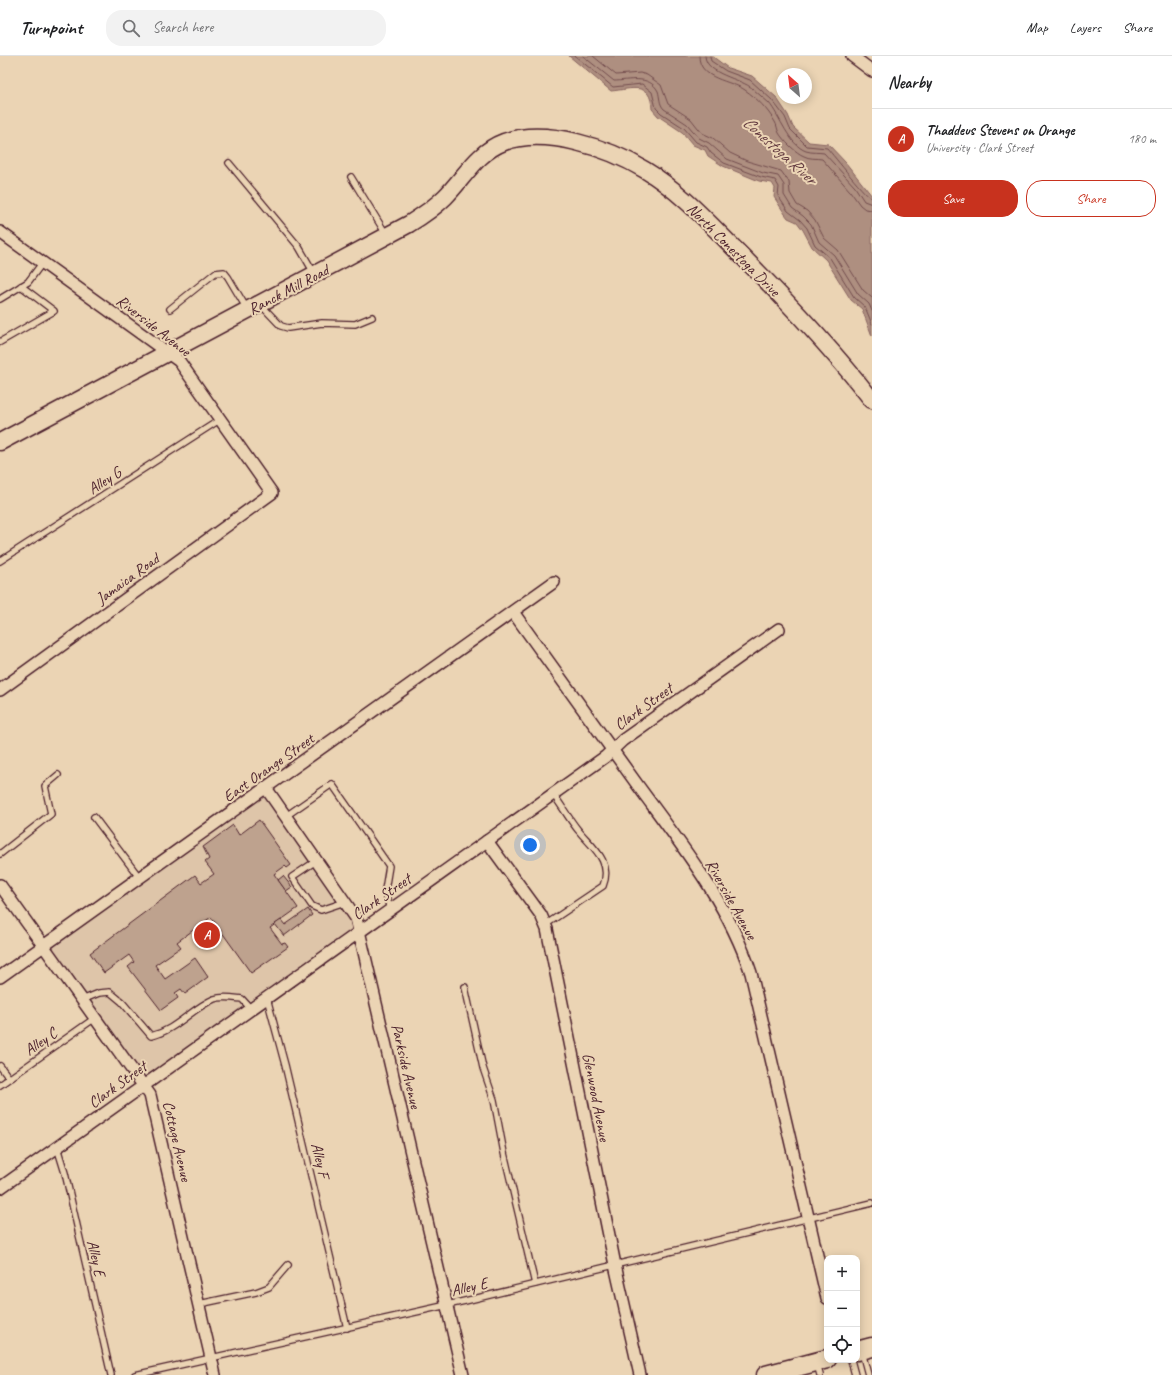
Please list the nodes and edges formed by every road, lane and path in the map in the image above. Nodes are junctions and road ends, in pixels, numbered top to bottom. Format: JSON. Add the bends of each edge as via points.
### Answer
{"nodes":[{"id":1,"x":852,"y":56,"type":"edge"},
{"id":2,"x":872,"y":72,"type":"edge"},
{"id":3,"x":566,"y":140,"type":"joint"},
{"id":4,"x":229,"y":163,"type":"dead end"},
{"id":5,"x":351,"y":177,"type":"dead end"},
{"id":6,"x":0,"y":232,"type":"edge"},
{"id":7,"x":388,"y":236,"type":"junction"},
{"id":8,"x":43,"y":262,"type":"junction"},
{"id":9,"x":315,"y":275,"type":"junction"},
{"id":10,"x":21,"y":286,"type":"junction"},
{"id":11,"x":0,"y":299,"type":"edge"},
{"id":12,"x":254,"y":308,"type":"junction"},
{"id":13,"x":170,"y":309,"type":"dead end"},
{"id":14,"x":372,"y":317,"type":"dead end"},
{"id":15,"x":0,"y":342,"type":"edge"},
{"id":16,"x":169,"y":353,"type":"junction"},
{"id":17,"x":872,"y":400,"type":"edge"},
{"id":18,"x":221,"y":419,"type":"junction"},
{"id":19,"x":0,"y":442,"type":"edge"},
{"id":20,"x":272,"y":493,"type":"joint"},
{"id":21,"x":0,"y":561,"type":"edge"},
{"id":22,"x":554,"y":582,"type":"dead end"},
{"id":23,"x":513,"y":612,"type":"junction"},
{"id":24,"x":779,"y":629,"type":"dead end"},
{"id":25,"x":0,"y":690,"type":"edge"},
{"id":26,"x":612,"y":750,"type":"junction"},
{"id":27,"x":58,"y":775,"type":"dead end"},
{"id":28,"x":266,"y":788,"type":"junction"},
{"id":29,"x":553,"y":794,"type":"junction"},
{"id":30,"x":286,"y":816,"type":"junction"},
{"id":31,"x":94,"y":817,"type":"dead end"},
{"id":32,"x":487,"y":841,"type":"junction"},
{"id":33,"x":0,"y":854,"type":"edge"},
{"id":34,"x":316,"y":860,"type":"junction"},
{"id":35,"x":139,"y":877,"type":"junction"},
{"id":36,"x":0,"y":885,"type":"edge"},
{"id":37,"x":345,"y":902,"type":"junction"},
{"id":38,"x":390,"y":910,"type":"junction"},
{"id":39,"x":545,"y":925,"type":"junction"},
{"id":40,"x":360,"y":932,"type":"junction"},
{"id":41,"x":44,"y":946,"type":"junction"},
{"id":42,"x":0,"y":977,"type":"edge"},
{"id":43,"x":465,"y":987,"type":"dead end"},
{"id":44,"x":267,"y":998,"type":"junction"},
{"id":45,"x":82,"y":1000,"type":"junction"},
{"id":46,"x":251,"y":1009,"type":"junction"},
{"id":47,"x":95,"y":1018,"type":"junction"},
{"id":48,"x":0,"y":1066,"type":"edge"},
{"id":49,"x":9,"y":1078,"type":"junction"},
{"id":50,"x":0,"y":1085,"type":"edge"},
{"id":51,"x":144,"y":1085,"type":"junction"},
{"id":52,"x":57,"y":1148,"type":"junction"},
{"id":53,"x":0,"y":1188,"type":"edge"},
{"id":54,"x":872,"y":1203,"type":"edge"},
{"id":55,"x":808,"y":1218,"type":"junction"},
{"id":56,"x":288,"y":1264,"type":"dead end"},
{"id":57,"x":615,"y":1265,"type":"junction"},
{"id":58,"x":535,"y":1284,"type":"junction"},
{"id":59,"x":825,"y":1291,"type":"edge"},
{"id":60,"x":199,"y":1304,"type":"junction"},
{"id":61,"x":446,"y":1305,"type":"junction"},
{"id":62,"x":347,"y":1328,"type":"junction"},
{"id":63,"x":860,"y":1352,"type":"edge"},
{"id":64,"x":211,"y":1358,"type":"junction"},
{"id":65,"x":858,"y":1363,"type":"edge"},
{"id":66,"x":821,"y":1365,"type":"edge"},
{"id":67,"x":157,"y":1373,"type":"edge"},
{"id":68,"x":111,"y":1375,"type":"edge"},
{"id":69,"x":135,"y":1375,"type":"edge"},
{"id":70,"x":215,"y":1375,"type":"edge"},
{"id":71,"x":462,"y":1375,"type":"edge"},
{"id":72,"x":640,"y":1375,"type":"edge"},
{"id":73,"x":766,"y":1375,"type":"edge"},
{"id":74,"x":855,"y":1375,"type":"edge"},
{"id":75,"x":868,"y":1375,"type":"edge"}],
"edges":[{"from":1,"to":2,"type":"street"},
{"from":3,"to":7,"type":"street","name":"Ranck Mill Road","via":[[520,138],[492,148],[479,158],[439,204]]},
{"from":3,"to":17,"type":"street","name":"North Conestoga Drive","via":[[605,151],[637,165],[670,187],[786,300]]},
{"from":4,"to":9,"type":"lane","via":[[299,247]]},
{"from":5,"to":7,"type":"lane"},
{"from":6,"to":8,"type":"street","name":"Riverside Avenue"},
{"from":7,"to":9,"type":"street","name":"Ranck Mill Road"},
{"from":8,"to":10,"type":"lane","via":[[28,282]]},
{"from":8,"to":16,"type":"street","name":"Riverside Avenue"},
{"from":9,"to":12,"type":"street","name":"Ranck Mill Road"},
{"from":10,"to":11,"type":"lane"},
{"from":10,"to":15,"type":"lane","via":[[54,311]]},
{"from":12,"to":13,"type":"lane","via":[[224,272],[220,272],[215,273]]},
{"from":12,"to":14,"type":"lane","via":[[288,328],[322,323],[355,324]]},
{"from":12,"to":16,"type":"street","name":"Ranck Mill Road"},
{"from":16,"to":18,"type":"street","name":"Riverside Avenue","via":[[180,362]]},
{"from":16,"to":19,"type":"street","name":"Ranck Mill Road"},
{"from":18,"to":20,"type":"street","name":"Riverside Avenue"},
{"from":18,"to":21,"type":"lane","name":"Alley G"},
{"from":20,"to":25,"type":"street","name":"Jamaica Road"},
{"from":22,"to":23,"type":"street","name":"East Orange Street"},
{"from":23,"to":26,"type":"street","name":"Riverside Avenue"},
{"from":23,"to":28,"type":"street","name":"East Orange Street"},
{"from":24,"to":26,"type":"street","name":"Clark Street"},
{"from":26,"to":29,"type":"street","name":"Clark Street"},
{"from":26,"to":55,"type":"street","name":"Riverside Avenue","via":[[716,896],[743,949],[751,973]]},
{"from":27,"to":33,"type":"lane","via":[[45,786],[51,814]]},
{"from":28,"to":30,"type":"street","name":"Parkside Avenue"},
{"from":28,"to":35,"type":"street","name":"East Orange Street"},
{"from":29,"to":32,"type":"street","name":"Clark Street"},
{"from":29,"to":39,"type":"lane","via":[[579,831],[601,855],[606,878],[603,886]]},
{"from":30,"to":34,"type":"street","name":"Parkside Avenue"},
{"from":30,"to":38,"type":"lane","via":[[332,784],[389,866],[385,890]]},
{"from":31,"to":35,"type":"lane"},
{"from":32,"to":38,"type":"street","name":"Clark Street"},
{"from":32,"to":39,"type":"street","name":"Glenwood Avenue","via":[[541,915]]},
{"from":34,"to":37,"type":"street","name":"Parkside Avenue"},
{"from":34,"to":37,"type":"lane","via":[[292,877],[312,906],[321,910]]},
{"from":35,"to":41,"type":"street","name":"East Orange Street"},
{"from":36,"to":41,"type":"street","name":"Cottage Avenue"},
{"from":37,"to":40,"type":"street","name":"Parkside Avenue","via":[[356,918]]},
{"from":38,"to":40,"type":"street","name":"Clark Street"},
{"from":39,"to":57,"type":"street","name":"Glenwood Avenue"},
{"from":40,"to":44,"type":"street","name":"Clark Street"},
{"from":40,"to":61,"type":"street","name":"Parkside Avenue"},
{"from":41,"to":42,"type":"street","name":"East Orange Street"},
{"from":41,"to":45,"type":"street","name":"Cottage Avenue"},
{"from":43,"to":58,"type":"lane","via":[[483,1068],[494,1100]]},
{"from":44,"to":46,"type":"street","name":"Clark Street"},
{"from":44,"to":62,"type":"lane","name":"Alley F"},
{"from":45,"to":46,"type":"lane","via":[[99,993],[110,992],[151,1036],[164,1033],[214,999],[242,999]]},
{"from":45,"to":47,"type":"street","name":"Cottage Avenue"},
{"from":46,"to":51,"type":"street","name":"Clark Street"},
{"from":47,"to":49,"type":"lane","name":"Alley C"},
{"from":47,"to":51,"type":"street","name":"Cottage Avenue"},
{"from":48,"to":49,"type":"lane"},
{"from":49,"to":50,"type":"lane","name":"Alley C"},
{"from":51,"to":52,"type":"street","name":"Clark Street"},
{"from":51,"to":60,"type":"street","name":"Cottage Avenue","via":[[152,1098]]},
{"from":52,"to":53,"type":"street","name":"Clark Street"},
{"from":52,"to":68,"type":"lane","name":"Alley E"},
{"from":54,"to":55,"type":"lane","name":"Alley E"},
{"from":55,"to":57,"type":"lane","name":"Alley E"},
{"from":55,"to":59,"type":"street","name":"Riverside Avenue"},
{"from":56,"to":60,"type":"lane","via":[[269,1287]]},
{"from":57,"to":58,"type":"lane","name":"Alley E"},
{"from":57,"to":72,"type":"street","name":"Glenwood Avenue"},
{"from":58,"to":61,"type":"lane","name":"Alley E"},
{"from":60,"to":64,"type":"street","name":"Cottage Avenue"},
{"from":61,"to":62,"type":"lane","name":"Alley E"},
{"from":61,"to":71,"type":"street","name":"Parkside Avenue"},
{"from":62,"to":64,"type":"lane","name":"Alley E"},
{"from":63,"to":75,"type":"lane"},
{"from":64,"to":67,"type":"lane","name":"Alley E"},
{"from":64,"to":70,"type":"street","name":"Cottage Avenue"},
{"from":65,"to":74,"type":"lane"},
{"from":66,"to":73,"type":"main road"},
{"from":67,"to":69,"type":"lane","name":"Alley E"}]}
